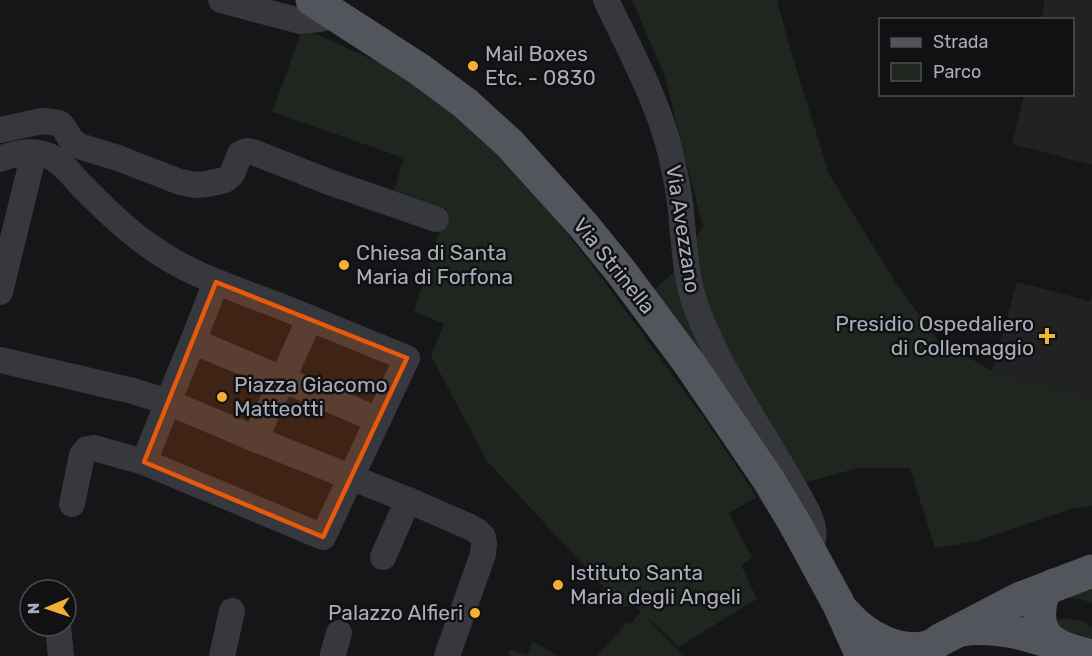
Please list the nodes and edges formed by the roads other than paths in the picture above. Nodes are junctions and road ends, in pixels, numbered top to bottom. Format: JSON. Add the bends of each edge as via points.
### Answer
{"nodes":[{"id":1,"x":220,"y":0,"type":"edge"},
{"id":2,"x":606,"y":0,"type":"edge"},
{"id":3,"x":324,"y":8,"type":"edge"},
{"id":4,"x":0,"y":130,"type":"edge"},
{"id":5,"x":34,"y":153,"type":"junction"},
{"id":6,"x":0,"y":159,"type":"edge"},
{"id":7,"x":436,"y":219,"type":"dead end"},
{"id":8,"x":216,"y":282,"type":"junction"},
{"id":9,"x":0,"y":292,"type":"edge"},
{"id":10,"x":310,"y":318,"type":"junction"},
{"id":11,"x":193,"y":341,"type":"junction"},
{"id":12,"x":0,"y":360,"type":"edge"},
{"id":13,"x":283,"y":378,"type":"junction"},
{"id":14,"x":168,"y":402,"type":"junction"},
{"id":15,"x":378,"y":420,"type":"junction"},
{"id":16,"x":255,"y":440,"type":"junction"},
{"id":17,"x":144,"y":462,"type":"junction"},
{"id":18,"x":352,"y":477,"type":"junction"},
{"id":19,"x":408,"y":500,"type":"junction"},
{"id":20,"x":72,"y":504,"type":"dead end"},
{"id":21,"x":809,"y":549,"type":"junction"},
{"id":22,"x":384,"y":557,"type":"dead end"},
{"id":23,"x":1092,"y":571,"type":"edge"},
{"id":24,"x":1054,"y":585,"type":"junction"},
{"id":25,"x":838,"y":603,"type":"junction"},
{"id":26,"x":232,"y":611,"type":"dead end"},
{"id":27,"x":59,"y":638,"type":"edge"},
{"id":28,"x":1056,"y":645,"type":"junction"},
{"id":29,"x":932,"y":647,"type":"edge"},
{"id":30,"x":60,"y":656,"type":"edge"},
{"id":31,"x":222,"y":656,"type":"edge"},
{"id":32,"x":447,"y":656,"type":"edge"},
{"id":33,"x":862,"y":656,"type":"edge"},
{"id":34,"x":1092,"y":656,"type":"edge"}],
"edges":[{"from":1,"to":3,"type":"street","via":[[300,21],[320,20]]},
{"from":2,"to":21,"type":"street","name":"Via Avezzano","via":[[653,97],[669,143],[686,267],[696,305],[724,367],[808,513],[814,537]]},
{"from":3,"to":21,"type":"main road","name":"Via Strinella","via":[[465,103],[553,191],[622,273],[689,363],[768,479]]},
{"from":4,"to":7,"type":"street","via":[[42,121],[59,123],[79,146],[196,185],[225,180],[232,174],[240,153],[254,152]]},
{"from":5,"to":6,"type":"street"},
{"from":5,"to":8,"type":"street","via":[[58,162],[152,248]]},
{"from":5,"to":9,"type":"street"},
{"from":8,"to":10,"type":"street"},
{"from":8,"to":11,"type":"street"},
{"from":10,"to":13,"type":"street"},
{"from":10,"to":15,"type":"street","via":[[406,358]]},
{"from":11,"to":13,"type":"street"},
{"from":11,"to":14,"type":"street"},
{"from":12,"to":14,"type":"street"},
{"from":13,"to":15,"type":"street"},
{"from":13,"to":16,"type":"street"},
{"from":14,"to":16,"type":"street"},
{"from":14,"to":17,"type":"street"},
{"from":15,"to":18,"type":"street"},
{"from":16,"to":18,"type":"street"},
{"from":17,"to":18,"type":"street","via":[[323,537]]},
{"from":17,"to":20,"type":"street","via":[[97,448],[87,449],[82,455]]},
{"from":18,"to":19,"type":"street"},
{"from":19,"to":22,"type":"street"},
{"from":19,"to":32,"type":"street","via":[[470,527],[481,535],[484,544]]},
{"from":21,"to":25,"type":"main road","name":"Via Strinella"},
{"from":23,"to":24,"type":"main road"},
{"from":24,"to":28,"type":"main road","via":[[1042,595],[1040,614],[1044,632]]},
{"from":24,"to":29,"type":"main road","via":[[1021,598]]},
{"from":25,"to":29,"type":"main road","name":"Via Strinella","via":[[855,624],[877,639],[909,649]]},
{"from":25,"to":33,"type":"main road","name":"Via Strinella"},
{"from":26,"to":31,"type":"street"},
{"from":27,"to":30,"type":"street"},
{"from":28,"to":29,"type":"main road","name":"Via Strinella","via":[[1003,630],[972,629]]},
{"from":28,"to":34,"type":"main road","name":"Via Strinella"}]}
